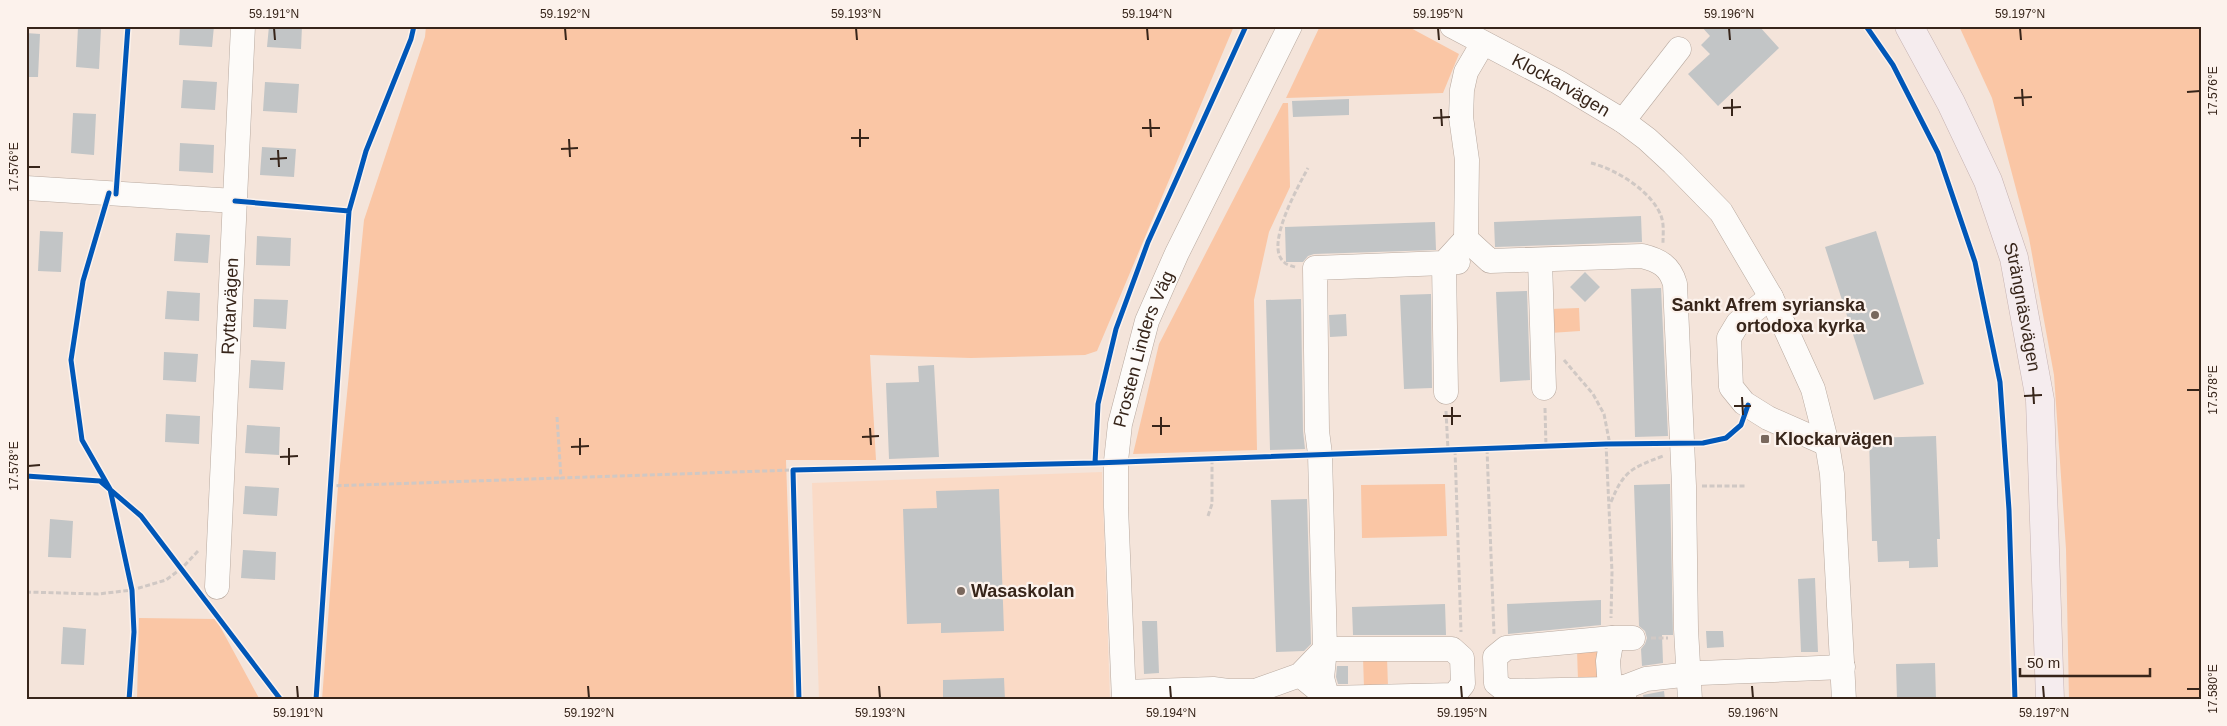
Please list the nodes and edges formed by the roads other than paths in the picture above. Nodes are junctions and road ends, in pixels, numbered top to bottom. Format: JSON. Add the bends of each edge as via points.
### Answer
{"nodes":[{"id":1,"x":243,"y":26,"type":"edge"},
{"id":2,"x":1290,"y":26,"type":"edge"},
{"id":3,"x":1452,"y":26,"type":"edge"},
{"id":4,"x":1909,"y":26,"type":"edge"},
{"id":5,"x":1483,"y":44,"type":"junction"},
{"id":6,"x":1679,"y":49,"type":"dead end"},
{"id":7,"x":1623,"y":122,"type":"junction"},
{"id":8,"x":26,"y":188,"type":"edge"},
{"id":9,"x":235,"y":200,"type":"junction"},
{"id":10,"x":1466,"y":240,"type":"junction"},
{"id":11,"x":1490,"y":261,"type":"junction"},
{"id":12,"x":1540,"y":261,"type":"junction"},
{"id":13,"x":1444,"y":263,"type":"junction"},
{"id":14,"x":1771,"y":297,"type":"junction"},
{"id":15,"x":1544,"y":388,"type":"road end"},
{"id":16,"x":1446,"y":392,"type":"road end"},
{"id":17,"x":1827,"y":444,"type":"junction"},
{"id":18,"x":217,"y":587,"type":"dead end"},
{"id":19,"x":1325,"y":649,"type":"junction"},
{"id":20,"x":1843,"y":667,"type":"junction"},
{"id":21,"x":1300,"y":675,"type":"junction"},
{"id":22,"x":1689,"y":675,"type":"junction"},
{"id":23,"x":1620,"y":692,"type":"edge"},
{"id":24,"x":1124,"y":696,"type":"edge"},
{"id":25,"x":1328,"y":699,"type":"edge"},
{"id":26,"x":1690,"y":700,"type":"edge"},
{"id":27,"x":1844,"y":700,"type":"edge"},
{"id":28,"x":2050,"y":700,"type":"edge"}],
"edges":[{"from":1,"to":9,"type":"street","name":"Ryttarvägen"},
{"from":2,"to":24,"type":"street","name":"Prosten Linders Väg","via":[[1147,320],[1120,424],[1116,507]]},
{"from":3,"to":5,"type":"street","name":"Klockarvägen"},
{"from":4,"to":28,"type":"main road","name":"Strängnäsvägen","via":[[1988,181],[2014,258],[2040,400]]},
{"from":5,"to":7,"type":"street","name":"Klockarvägen","via":[[1558,82]]},
{"from":5,"to":10,"type":"street","via":[[1466,72],[1462,90],[1461,117],[1467,160]]},
{"from":6,"to":7,"type":"street"},
{"from":7,"to":14,"type":"street","name":"Klockarvägen","via":[[1673,162],[1721,212]]},
{"from":8,"to":9,"type":"street"},
{"from":9,"to":18,"type":"street","name":"Ryttarvägen"},
{"from":10,"to":11,"type":"street"},
{"from":10,"to":13,"type":"street"},
{"from":11,"to":12,"type":"street"},
{"from":11,"to":13,"type":"street"},
{"from":12,"to":15,"type":"street"},
{"from":12,"to":22,"type":"street","via":[[1642,256],[1656,259],[1670,270],[1675,284]]},
{"from":13,"to":16,"type":"street"},
{"from":13,"to":19,"type":"street","via":[[1315,268]]},
{"from":14,"to":17,"type":"street","name":"Klockarvägen","via":[[1813,389]]},
{"from":14,"to":17,"type":"street","via":[[1738,323],[1728,338],[1731,387],[1744,403],[1768,418]]},
{"from":17,"to":20,"type":"street","name":"Klockarvägen","via":[[1832,474]]},
{"from":19,"to":21,"type":"street"},
{"from":19,"to":25,"type":"street","via":[[1322,678]]},
{"from":19,"to":25,"type":"street","via":[[1452,649],[1462,658],[1463,684],[1454,695]]},
{"from":20,"to":22,"type":"street"},
{"from":20,"to":27,"type":"street","name":"Klockarvägen"},
{"from":21,"to":24,"type":"street","via":[[1254,691],[1214,689]]},
{"from":21,"to":25,"type":"street"},
{"from":22,"to":23,"type":"street","via":[[1646,679]]},
{"from":22,"to":26,"type":"street"},
{"from":23,"to":23,"type":"street","via":[[1608,660],[1623,638],[1506,648],[1495,657],[1496,683],[1506,691]]}]}
